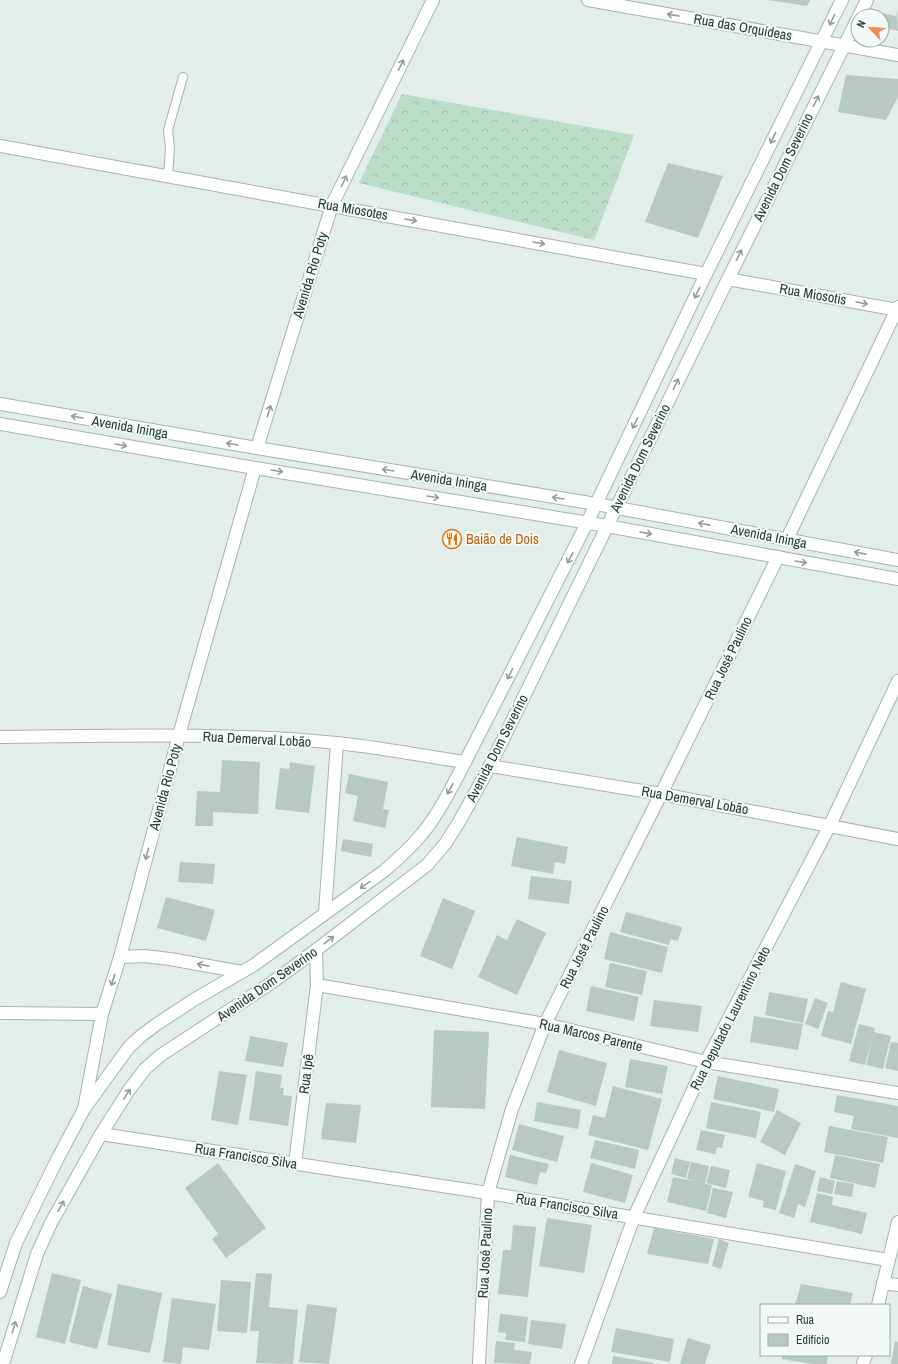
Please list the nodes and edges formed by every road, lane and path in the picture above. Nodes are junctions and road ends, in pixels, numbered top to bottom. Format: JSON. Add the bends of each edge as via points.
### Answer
{"nodes":[{"id":1,"x":433,"y":0,"type":"edge"},
{"id":2,"x":588,"y":0,"type":"edge"},
{"id":3,"x":842,"y":0,"type":"edge"},
{"id":4,"x":850,"y":33,"type":"edge"},
{"id":5,"x":822,"y":41,"type":"junction"},
{"id":6,"x":844,"y":45,"type":"junction"},
{"id":7,"x":898,"y":55,"type":"edge"},
{"id":8,"x":182,"y":77,"type":"dead end"},
{"id":9,"x":0,"y":146,"type":"edge"},
{"id":10,"x":168,"y":176,"type":"junction"},
{"id":11,"x":332,"y":205,"type":"junction"},
{"id":12,"x":706,"y":274,"type":"junction"},
{"id":13,"x":728,"y":279,"type":"junction"},
{"id":14,"x":898,"y":309,"type":"edge"},
{"id":15,"x":0,"y":404,"type":"edge"},
{"id":16,"x":0,"y":424,"type":"edge"},
{"id":17,"x":257,"y":448,"type":"junction"},
{"id":18,"x":255,"y":468,"type":"junction"},
{"id":19,"x":596,"y":504,"type":"junction"},
{"id":20,"x":616,"y":507,"type":"junction"},
{"id":21,"x":588,"y":523,"type":"junction"},
{"id":22,"x":607,"y":526,"type":"junction"},
{"id":23,"x":787,"y":539,"type":"junction"},
{"id":24,"x":778,"y":557,"type":"junction"},
{"id":25,"x":898,"y":560,"type":"edge"},
{"id":26,"x":898,"y":579,"type":"edge"},
{"id":27,"x":898,"y":681,"type":"edge"},
{"id":28,"x":179,"y":735,"type":"junction"},
{"id":29,"x":0,"y":736,"type":"edge"},
{"id":30,"x":337,"y":743,"type":"junction"},
{"id":31,"x":465,"y":762,"type":"junction"},
{"id":32,"x":490,"y":766,"type":"junction"},
{"id":33,"x":661,"y":794,"type":"junction"},
{"id":34,"x":830,"y":825,"type":"junction"},
{"id":35,"x":898,"y":839,"type":"edge"},
{"id":36,"x":325,"y":913,"type":"junction"},
{"id":37,"x":316,"y":950,"type":"junction"},
{"id":38,"x":120,"y":957,"type":"junction"},
{"id":39,"x":242,"y":972,"type":"junction"},
{"id":40,"x":317,"y":985,"type":"junction"},
{"id":41,"x":0,"y":1013,"type":"edge"},
{"id":42,"x":102,"y":1014,"type":"junction"},
{"id":43,"x":545,"y":1024,"type":"junction"},
{"id":44,"x":706,"y":1062,"type":"junction"},
{"id":45,"x":898,"y":1093,"type":"edge"},
{"id":46,"x":84,"y":1109,"type":"junction"},
{"id":47,"x":102,"y":1134,"type":"junction"},
{"id":48,"x":295,"y":1164,"type":"junction"},
{"id":49,"x":488,"y":1192,"type":"junction"},
{"id":50,"x":634,"y":1217,"type":"junction"},
{"id":51,"x":898,"y":1222,"type":"edge"},
{"id":52,"x":888,"y":1260,"type":"junction"},
{"id":53,"x":883,"y":1283,"type":"junction"},
{"id":54,"x":898,"y":1285,"type":"edge"},
{"id":55,"x":0,"y":1292,"type":"edge"},
{"id":56,"x":878,"y":1304,"type":"edge"},
{"id":57,"x":3,"y":1364,"type":"edge"},
{"id":58,"x":479,"y":1364,"type":"edge"},
{"id":59,"x":581,"y":1364,"type":"edge"}],
"edges":[{"from":11,"to":1,"type":"street","name":"Avenida Rio Poty","one_way":true},
{"from":5,"to":2,"type":"street","name":"Rua das Orquídeas","one_way":true},
{"from":3,"to":5,"type":"street","name":"Avenida Dom Severino","one_way":true},
{"from":4,"to":6,"type":"street","name":"Avenida Dom Severino"},
{"from":5,"to":6,"type":"street","name":"Rua das Orquídeas"},
{"from":5,"to":12,"type":"street","name":"Avenida Dom Severino","one_way":true},
{"from":6,"to":7,"type":"street","name":"Rua das Orquídeas"},
{"from":13,"to":6,"type":"street","name":"Avenida Dom Severino","one_way":true},
{"from":8,"to":10,"type":"lane","via":[[168,130]]},
{"from":9,"to":10,"type":"street","name":"Rua Miosotes"},
{"from":10,"to":11,"type":"street","name":"Rua Miosotes"},
{"from":11,"to":12,"type":"street","name":"Rua Miosotes","one_way":true},
{"from":17,"to":11,"type":"street","name":"Avenida Rio Poty","one_way":true},
{"from":12,"to":19,"type":"street","name":"Avenida Dom Severino","one_way":true},
{"from":13,"to":14,"type":"street","name":"Rua Miosotis","one_way":true},
{"from":20,"to":13,"type":"street","name":"Avenida Dom Severino","one_way":true},
{"from":14,"to":23,"type":"street"},
{"from":17,"to":15,"type":"street","name":"Avenida Ininga","one_way":true},
{"from":16,"to":18,"type":"street","name":"Avenida Ininga","one_way":true},
{"from":19,"to":17,"type":"street","name":"Avenida Ininga","one_way":true},
{"from":18,"to":21,"type":"street","name":"Avenida Ininga","one_way":true},
{"from":18,"to":28,"type":"street","name":"Avenida Rio Poty"},
{"from":19,"to":20,"type":"street","name":"Avenida Ininga"},
{"from":19,"to":21,"type":"street","name":"Avenida Dom Severino"},
{"from":20,"to":22,"type":"street","name":"Avenida Dom Severino"},
{"from":23,"to":20,"type":"street","name":"Avenida Ininga","one_way":true},
{"from":21,"to":22,"type":"street","name":"Avenida Ininga"},
{"from":21,"to":31,"type":"street","name":"Avenida Dom Severino","one_way":true},
{"from":22,"to":24,"type":"street","name":"Avenida Ininga","one_way":true},
{"from":22,"to":32,"type":"street","name":"Avenida Dom Severino"},
{"from":25,"to":23,"type":"street","name":"Avenida Ininga","one_way":true},
{"from":24,"to":26,"type":"street","name":"Avenida Ininga","one_way":true},
{"from":24,"to":33,"type":"street","name":"Rua José Paulino"},
{"from":27,"to":34,"type":"street","name":"Rua Deputado Laurentino Neto"},
{"from":28,"to":29,"type":"street","name":"Rua Demerval Lobão"},
{"from":28,"to":30,"type":"street","name":"Rua Demerval Lobão"},
{"from":28,"to":38,"type":"street","name":"Avenida Rio Poty","one_way":true},
{"from":30,"to":31,"type":"street","name":"Rua Demerval Lobão"},
{"from":30,"to":36,"type":"street"},
{"from":31,"to":36,"type":"street","name":"Avenida Dom Severino","one_way":true,"via":[[422,834],[384,871]]},
{"from":32,"to":33,"type":"street","name":"Rua Demerval Lobão"},
{"from":37,"to":32,"type":"street","name":"Avenida Dom Severino","one_way":true,"via":[[427,865],[445,844]]},
{"from":33,"to":34,"type":"street","name":"Rua Demerval Lobão"},
{"from":33,"to":43,"type":"street","name":"Rua José Paulino"},
{"from":34,"to":35,"type":"street","name":"Rua Demerval Lobão"},
{"from":34,"to":44,"type":"street","name":"Rua Deputado Laurentino Neto"},
{"from":36,"to":39,"type":"street","name":"Avenida Dom Severino"},
{"from":37,"to":40,"type":"street"},
{"from":47,"to":37,"type":"street","name":"Avenida Dom Severino","one_way":true,"via":[[129,1090],[145,1070],[162,1055]]},
{"from":39,"to":38,"type":"street","one_way":true,"via":[[170,958]]},
{"from":38,"to":42,"type":"street","name":"Avenida Rio Poty","one_way":true},
{"from":39,"to":46,"type":"street","name":"Avenida Dom Severino","via":[[195,999],[142,1035],[128,1048]]},
{"from":40,"to":43,"type":"street","name":"Rua Marcos Parente"},
{"from":40,"to":48,"type":"street","name":"Rua Ipê"},
{"from":41,"to":42,"type":"street"},
{"from":42,"to":46,"type":"street","name":"Avenida Rio Poty"},
{"from":43,"to":44,"type":"street","name":"Rua Marcos Parente"},
{"from":43,"to":49,"type":"street","name":"Rua José Paulino","via":[[512,1109]]},
{"from":44,"to":45,"type":"street","name":"Rua Marcos Parente"},
{"from":44,"to":50,"type":"street","name":"Rua Deputado Laurentino Neto"},
{"from":46,"to":55,"type":"street","name":"Avenida Dom Severino","via":[[16,1243]]},
{"from":47,"to":48,"type":"street","name":"Rua Francisco Silva"},
{"from":57,"to":47,"type":"street","name":"Avenida Dom Severino","one_way":true,"via":[[37,1254],[51,1223]]},
{"from":48,"to":49,"type":"street","name":"Rua Francisco Silva"},
{"from":49,"to":50,"type":"street","name":"Rua Francisco Silva"},
{"from":49,"to":58,"type":"street","name":"Rua José Paulino"},
{"from":50,"to":52,"type":"street","name":"Rua Francisco Silva"},
{"from":50,"to":59,"type":"street","name":"Rua Deputado Laurentino Neto"},
{"from":51,"to":52,"type":"street"},
{"from":52,"to":53,"type":"street"},
{"from":53,"to":54,"type":"street"},
{"from":53,"to":56,"type":"street"}]}
